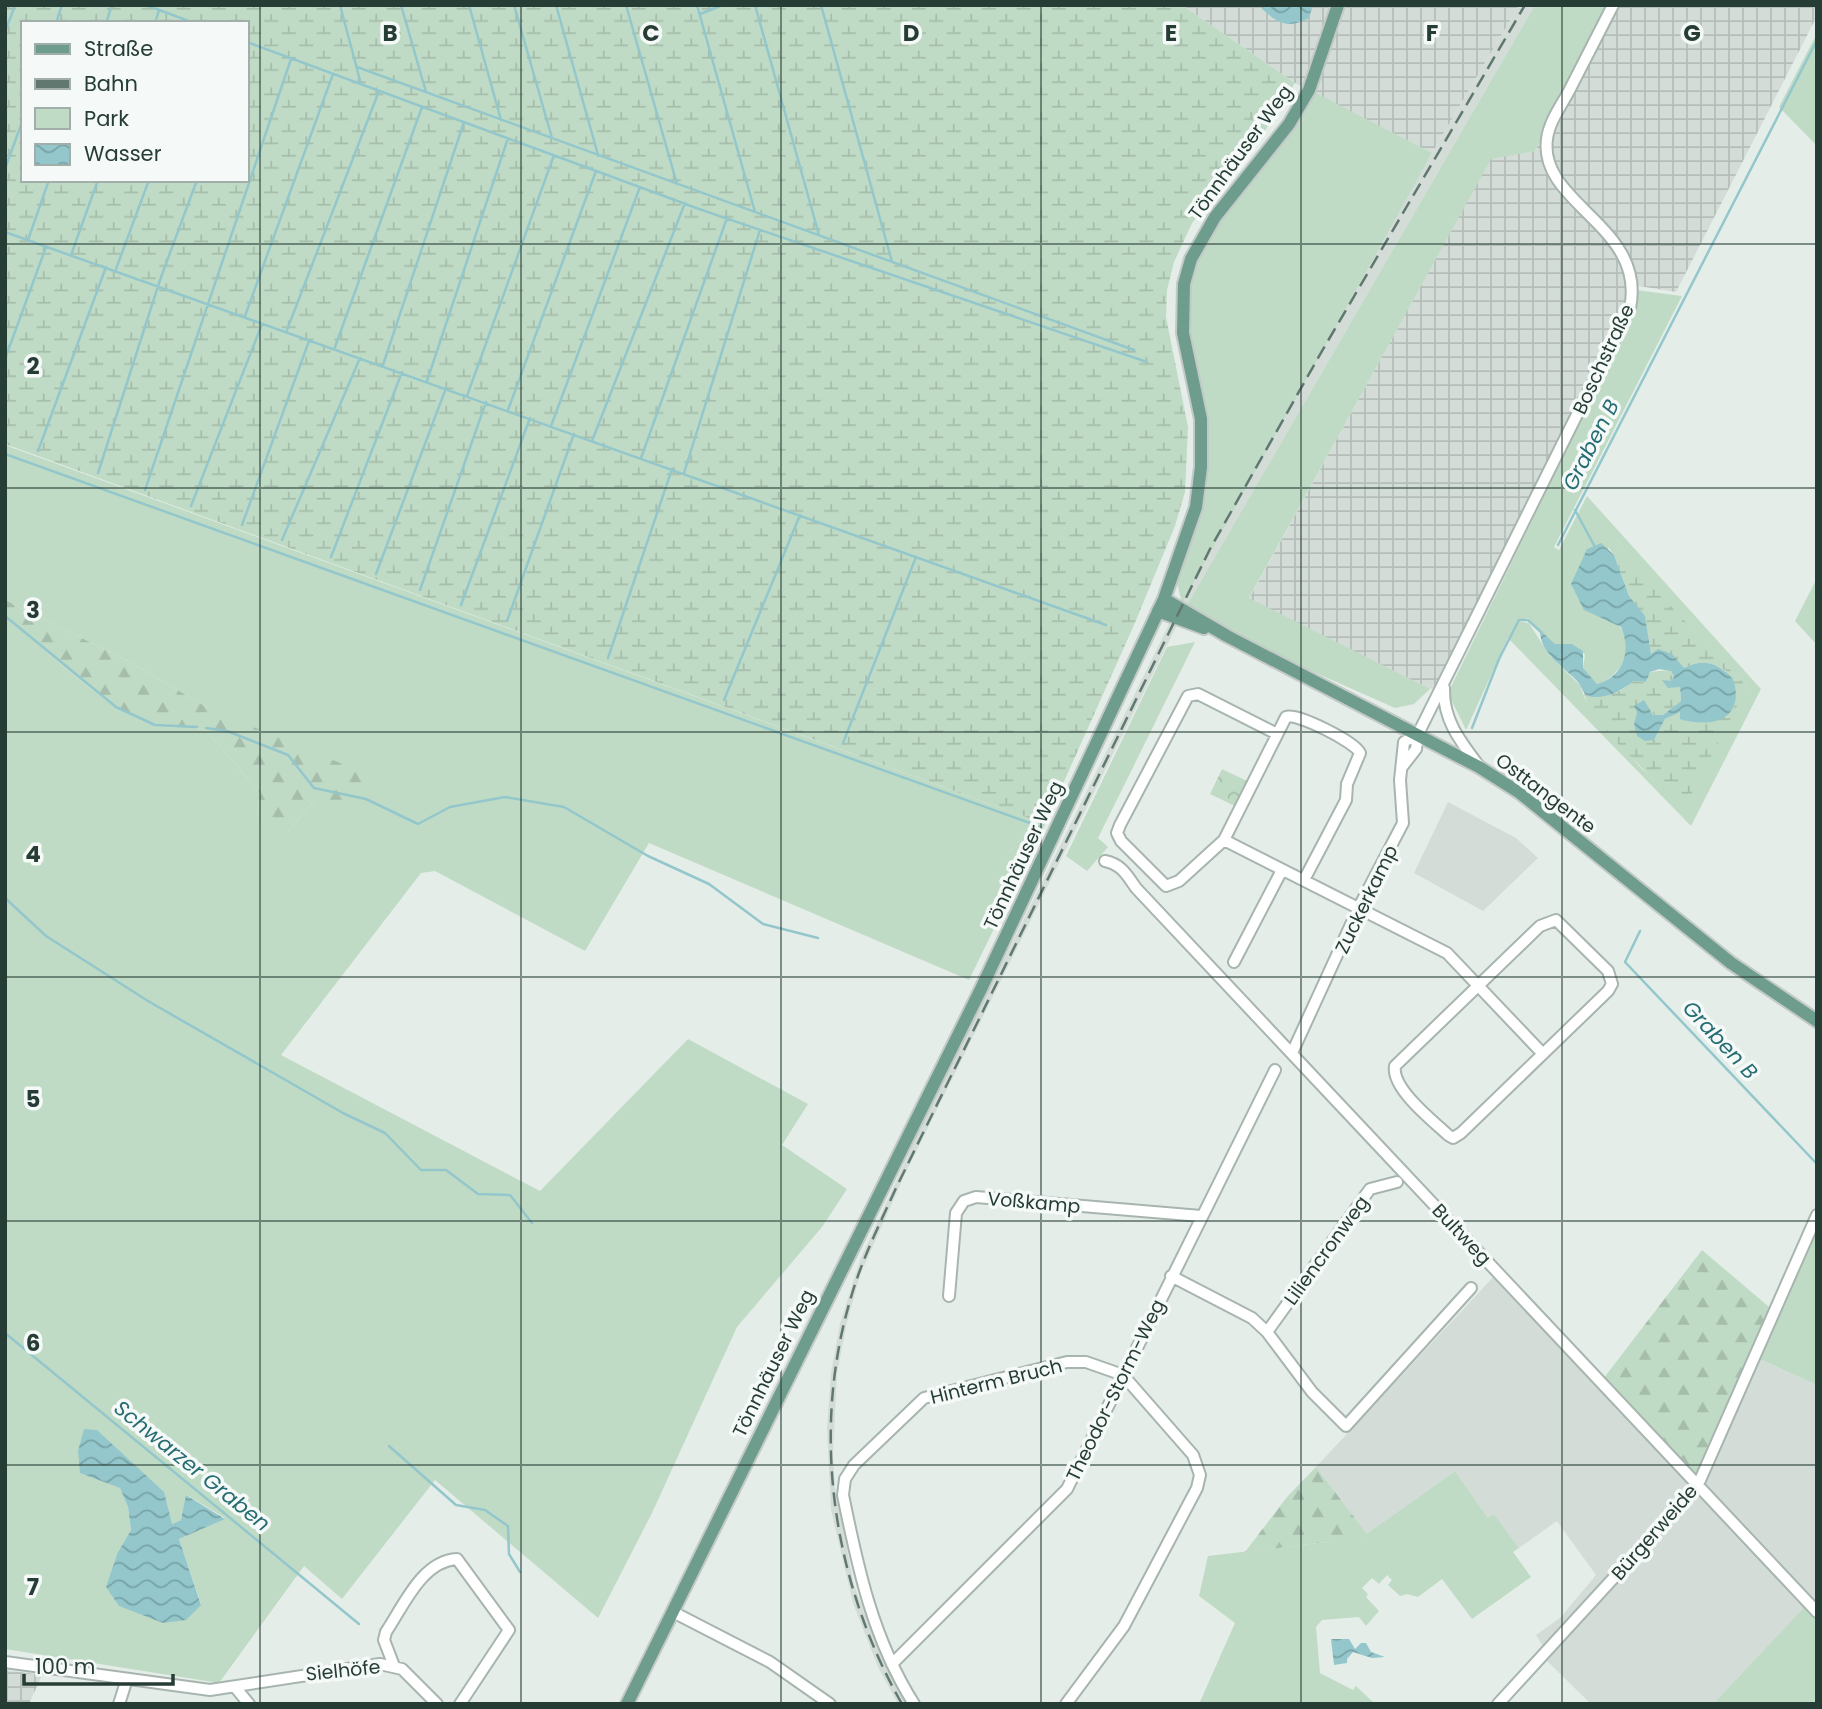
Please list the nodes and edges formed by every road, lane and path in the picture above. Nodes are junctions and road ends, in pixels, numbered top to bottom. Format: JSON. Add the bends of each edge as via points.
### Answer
{"nodes":[{"id":1,"x":1338,"y":5,"type":"edge"},
{"id":2,"x":1613,"y":5,"type":"edge"},
{"id":3,"x":1164,"y":598,"type":"junction"},
{"id":4,"x":1158,"y":611,"type":"junction"},
{"id":5,"x":1227,"y":636,"type":"junction"},
{"id":6,"x":1444,"y":685,"type":"junction"},
{"id":7,"x":1276,"y":734,"type":"junction"},
{"id":8,"x":1418,"y":734,"type":"junction"},
{"id":9,"x":1479,"y":767,"type":"junction"},
{"id":10,"x":1224,"y":840,"type":"junction"},
{"id":11,"x":1105,"y":861,"type":"dead end"},
{"id":12,"x":1282,"y":870,"type":"junction"},
{"id":13,"x":1304,"y":880,"type":"junction"},
{"id":14,"x":1359,"y":907,"type":"junction"},
{"id":15,"x":1234,"y":962,"type":"dead end"},
{"id":16,"x":1479,"y":986,"type":"junction"},
{"id":17,"x":1817,"y":1021,"type":"edge"},
{"id":18,"x":1303,"y":1026,"type":"junction"},
{"id":19,"x":1273,"y":1032,"type":"junction"},
{"id":20,"x":1292,"y":1053,"type":"junction"},
{"id":21,"x":1543,"y":1054,"type":"junction"},
{"id":22,"x":1275,"y":1070,"type":"dead end"},
{"id":23,"x":1397,"y":1182,"type":"dead end"},
{"id":24,"x":1817,"y":1215,"type":"edge"},
{"id":25,"x":1201,"y":1216,"type":"junction"},
{"id":26,"x":1171,"y":1276,"type":"junction"},
{"id":27,"x":1471,"y":1288,"type":"dead end"},
{"id":28,"x":948,"y":1296,"type":"dead end"},
{"id":29,"x":1267,"y":1332,"type":"junction"},
{"id":30,"x":1123,"y":1375,"type":"junction"},
{"id":31,"x":1696,"y":1486,"type":"junction"},
{"id":32,"x":673,"y":1612,"type":"junction"},
{"id":33,"x":1817,"y":1612,"type":"edge"},
{"id":34,"x":5,"y":1662,"type":"edge"},
{"id":35,"x":892,"y":1664,"type":"junction"},
{"id":36,"x":394,"y":1666,"type":"junction"},
{"id":37,"x":127,"y":1679,"type":"junction"},
{"id":38,"x":235,"y":1687,"type":"junction"},
{"id":39,"x":119,"y":1704,"type":"edge"},
{"id":40,"x":249,"y":1704,"type":"edge"},
{"id":41,"x":437,"y":1704,"type":"edge"},
{"id":42,"x":460,"y":1704,"type":"edge"},
{"id":43,"x":627,"y":1704,"type":"edge"},
{"id":44,"x":830,"y":1704,"type":"edge"},
{"id":45,"x":914,"y":1704,"type":"edge"},
{"id":46,"x":1066,"y":1704,"type":"edge"},
{"id":47,"x":1498,"y":1704,"type":"edge"}],
"edges":[{"from":1,"to":3,"type":"main road","name":"Tönnhäuser Weg","via":[[1309,90],[1289,124],[1215,217],[1191,259],[1184,285],[1182,333],[1201,419],[1201,467],[1196,507]]},
{"from":2,"to":6,"type":"street","name":"Boschstraße","via":[[1550,127],[1547,151],[1558,180],[1622,252],[1632,275],[1630,307]]},
{"from":3,"to":4,"type":"main road","name":"Tönnhäuser Weg"},
{"from":3,"to":5,"type":"main road","name":"Osttangente"},
{"from":4,"to":5,"type":"main road","name":"Osttangente"},
{"from":4,"to":32,"type":"main road","name":"Tönnhäuser Weg","via":[[986,976]]},
{"from":5,"to":8,"type":"main road","name":"Osttangente"},
{"from":6,"to":8,"type":"street","name":"Boschstraße"},
{"from":6,"to":9,"type":"street","via":[[1446,715]]},
{"from":7,"to":10,"type":"street"},
{"from":7,"to":10,"type":"street","via":[[1198,694],[1188,696],[1117,833],[1161,883],[1172,886]]},
{"from":7,"to":13,"type":"street","via":[[1291,715],[1352,744],[1360,753],[1347,784],[1346,800]]},
{"from":8,"to":9,"type":"main road","name":"Osttangente"},
{"from":8,"to":14,"type":"street","name":"Zuckerkamp","via":[[1416,749],[1402,767],[1403,823]]},
{"from":9,"to":17,"type":"main road","name":"Osttangente","via":[[1530,801],[1731,963]]},
{"from":10,"to":12,"type":"street"},
{"from":11,"to":19,"type":"street","name":"Bultweg","via":[[1125,871]]},
{"from":12,"to":13,"type":"street"},
{"from":12,"to":15,"type":"street"},
{"from":13,"to":14,"type":"street"},
{"from":14,"to":16,"type":"street","via":[[1447,953]]},
{"from":14,"to":18,"type":"street","name":"Zuckerkamp"},
{"from":16,"to":21,"type":"street"},
{"from":16,"to":21,"type":"street","via":[[1540,926],[1556,920],[1608,971],[1612,984],[1608,991]]},
{"from":16,"to":21,"type":"street","via":[[1399,1060],[1394,1073],[1399,1086],[1453,1138]]},
{"from":18,"to":19,"type":"street"},
{"from":18,"to":20,"type":"street","name":"Zuckerkamp"},
{"from":19,"to":20,"type":"street","name":"Bultweg"},
{"from":20,"to":31,"type":"street","name":"Bultweg"},
{"from":22,"to":25,"type":"street","name":"Theodor-Storm-Weg"},
{"from":23,"to":29,"type":"street","name":"Liliencronweg","via":[[1370,1189]]},
{"from":24,"to":31,"type":"street","name":"Bürgerweide"},
{"from":25,"to":26,"type":"street","name":"Theodor-Storm-Weg"},
{"from":25,"to":28,"type":"street","name":"Voßkamp","via":[[976,1197],[964,1201],[956,1213]]},
{"from":26,"to":29,"type":"street","via":[[1243,1313]]},
{"from":26,"to":30,"type":"street","name":"Theodor-Storm-Weg"},
{"from":27,"to":29,"type":"street","via":[[1346,1426],[1312,1392]]},
{"from":30,"to":35,"type":"street","name":"Theodor-Storm-Weg","via":[[1067,1489]]},
{"from":30,"to":35,"type":"street","name":"Hinterm Bruch","via":[[1086,1362],[1067,1362],[938,1392],[912,1407],[854,1465],[845,1479],[846,1507],[868,1607]]},
{"from":30,"to":46,"type":"street","via":[[1193,1455],[1200,1475],[1124,1626]]},
{"from":31,"to":33,"type":"street","name":"Bultweg"},
{"from":31,"to":47,"type":"street","name":"Bürgerweide"},
{"from":32,"to":43,"type":"main road","name":"Tönnhäuser Weg"},
{"from":32,"to":44,"type":"street","via":[[770,1662]]},
{"from":34,"to":37,"type":"street","name":"Sielhöfe"},
{"from":35,"to":45,"type":"street","name":"Hinterm Bruch"},
{"from":36,"to":38,"type":"street","name":"Sielhöfe","via":[[362,1665]]},
{"from":36,"to":41,"type":"street","name":"Sielhöfe"},
{"from":36,"to":42,"type":"street","via":[[384,1640],[386,1632],[430,1567],[457,1559],[509,1630]]},
{"from":37,"to":38,"type":"street","name":"Sielhöfe","via":[[210,1690]]},
{"from":37,"to":39,"type":"street"},
{"from":38,"to":40,"type":"street"}]}
